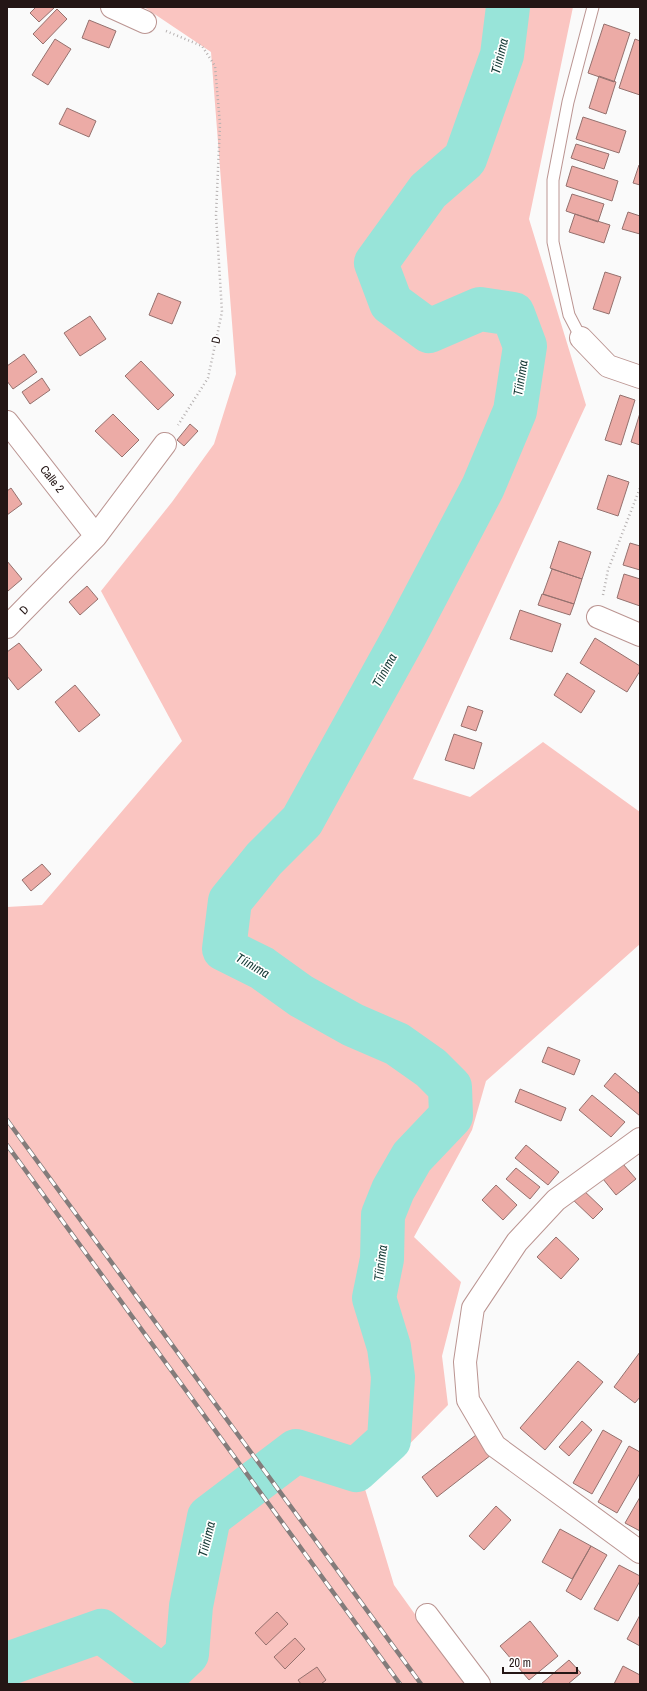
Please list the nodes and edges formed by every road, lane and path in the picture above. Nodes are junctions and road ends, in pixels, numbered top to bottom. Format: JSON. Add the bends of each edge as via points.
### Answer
{"nodes":[{"id":1,"x":112,"y":7,"type":"edge"},
{"id":2,"x":593,"y":7,"type":"edge"},
{"id":3,"x":145,"y":22,"type":"joint"},
{"id":4,"x":581,"y":338,"type":"joint"},
{"id":5,"x":640,"y":377,"type":"edge"},
{"id":6,"x":7,"y":422,"type":"edge"},
{"id":7,"x":166,"y":444,"type":"joint"},
{"id":8,"x":640,"y":488,"type":"edge"},
{"id":9,"x":96,"y":536,"type":"junction"},
{"id":10,"x":598,"y":617,"type":"joint"},
{"id":11,"x":7,"y":627,"type":"edge"},
{"id":12,"x":640,"y":635,"type":"edge"},
{"id":13,"x":640,"y":1139,"type":"edge"},
{"id":14,"x":640,"y":1552,"type":"edge"},
{"id":15,"x":427,"y":1615,"type":"dead end"},
{"id":16,"x":479,"y":1684,"type":"edge"}],
"edges":[{"from":1,"to":3,"type":"street"},
{"from":2,"to":4,"type":"lane","via":[[568,102],[553,180],[553,242],[569,315]]},
{"from":3,"to":7,"type":"path","name":"D","via":[[202,46],[215,66],[220,124],[216,214],[222,312],[208,378]]},
{"from":4,"to":5,"type":"street","via":[[608,366]]},
{"from":6,"to":9,"type":"street","name":"Calle 2"},
{"from":7,"to":9,"type":"street","name":"D"},
{"from":8,"to":10,"type":"path","via":[[608,570]]},
{"from":9,"to":11,"type":"street","name":"D"},
{"from":10,"to":12,"type":"street"},
{"from":13,"to":14,"type":"street","via":[[556,1200],[516,1242],[473,1308],[465,1362],[468,1400],[495,1446]]},
{"from":15,"to":16,"type":"street"}]}
